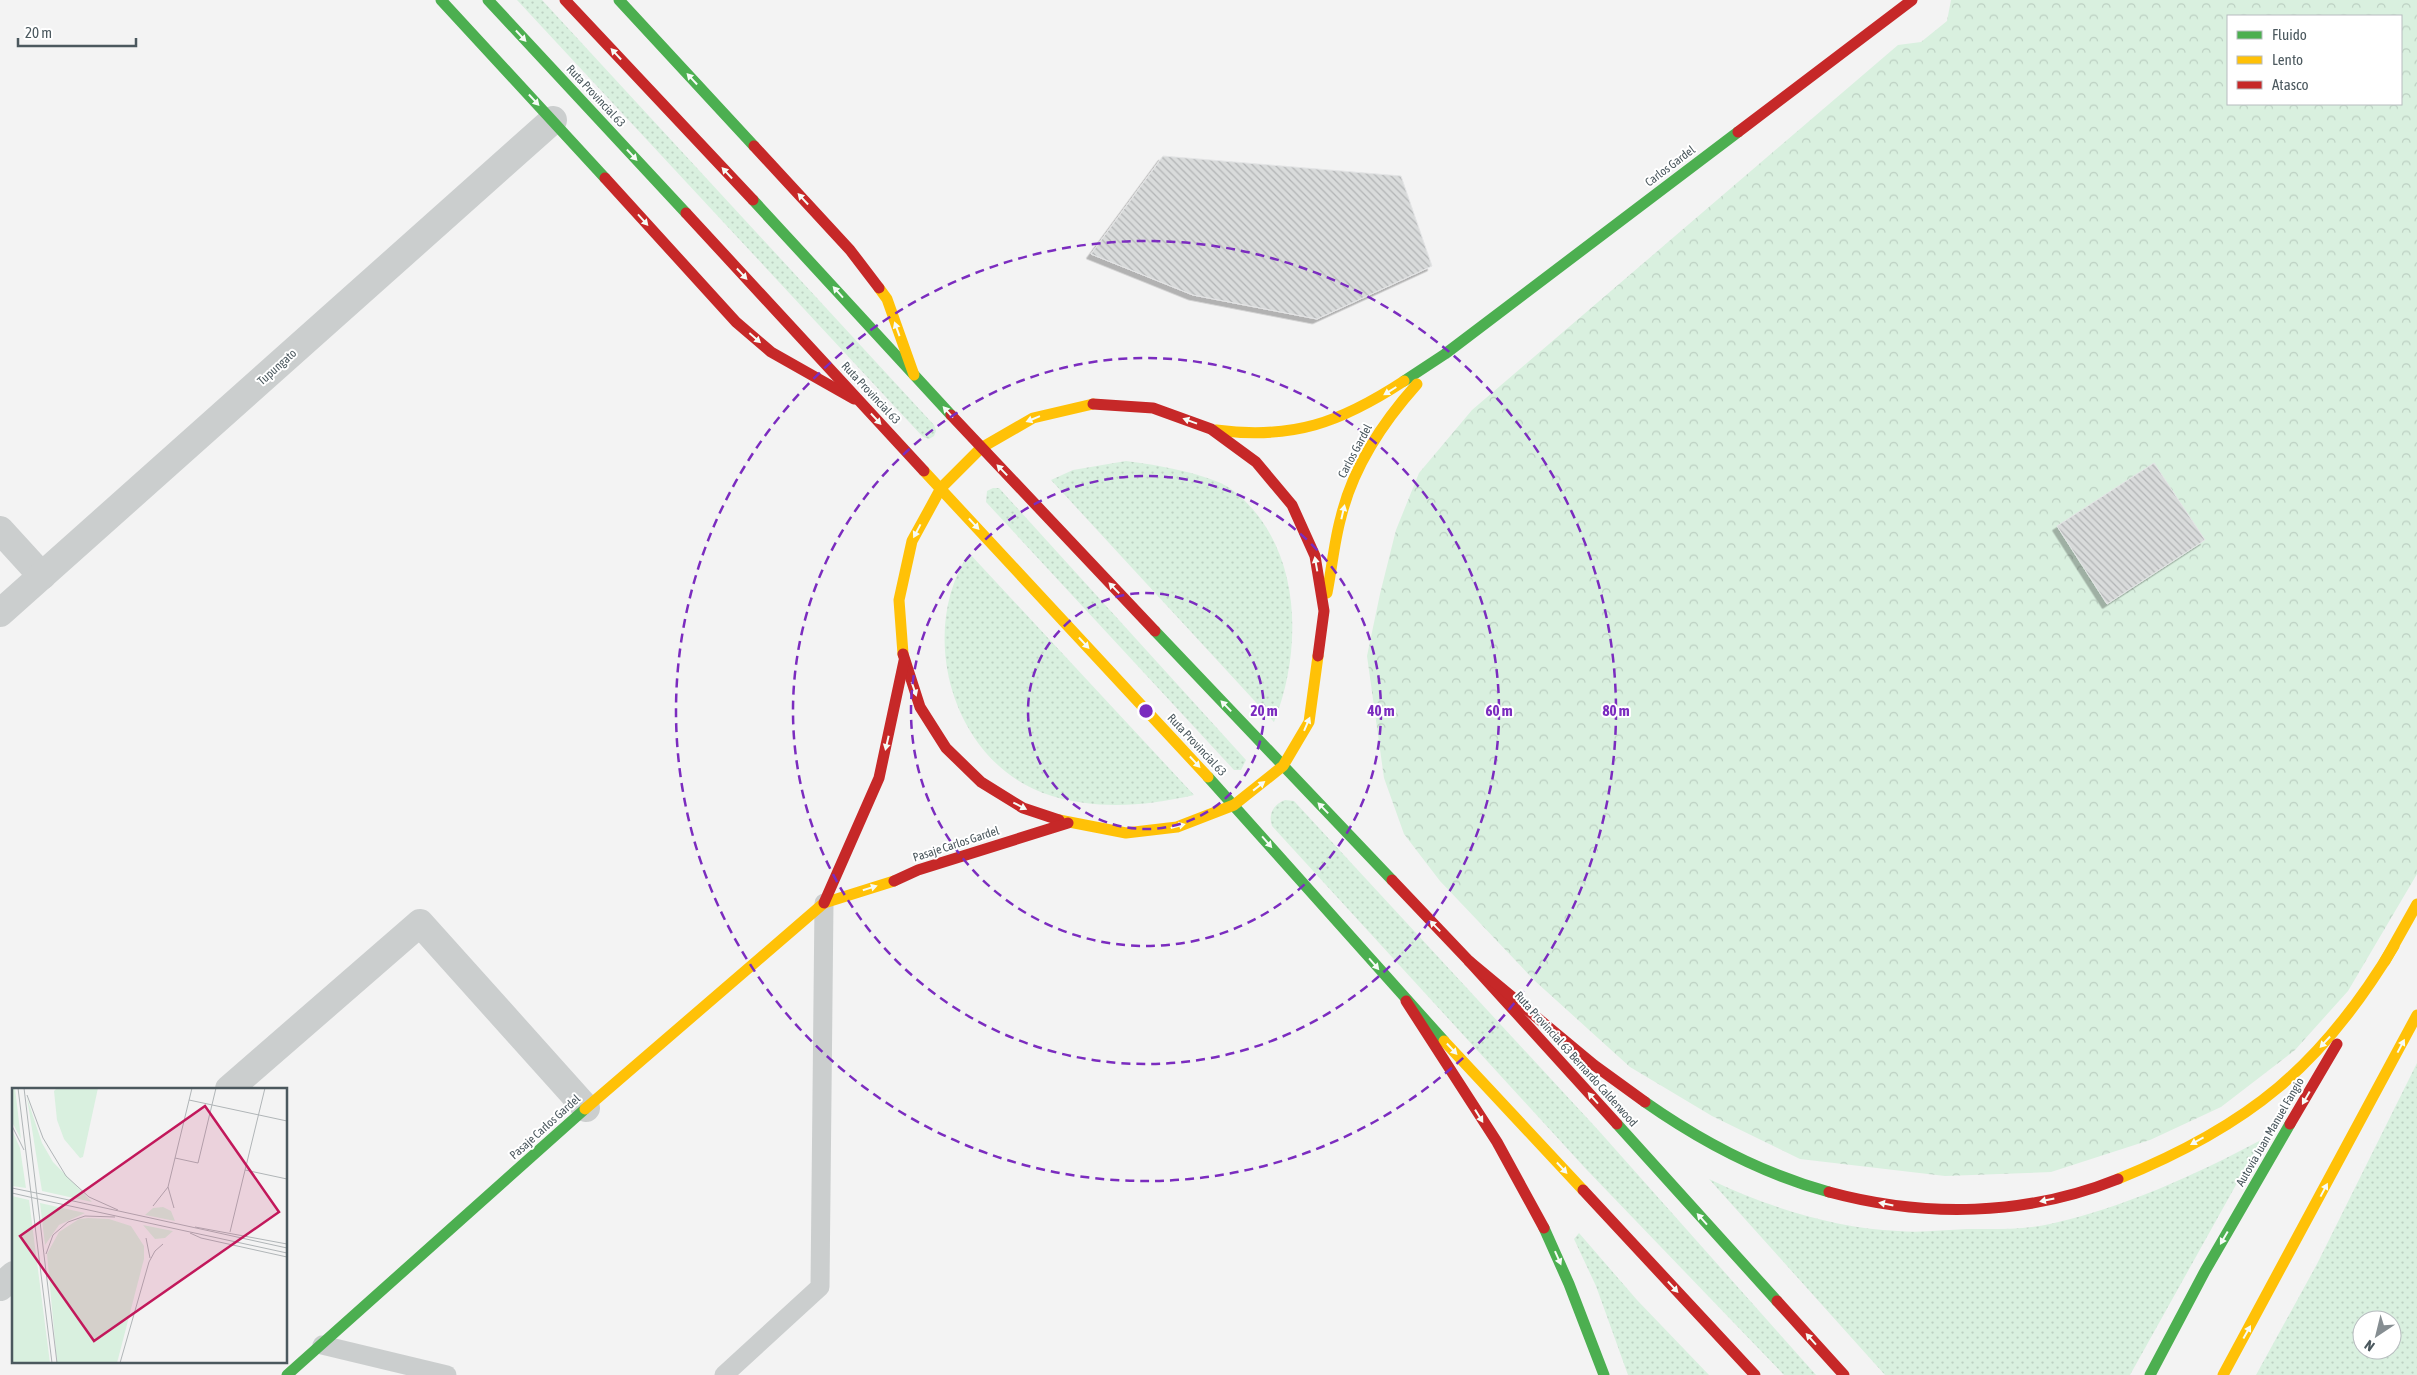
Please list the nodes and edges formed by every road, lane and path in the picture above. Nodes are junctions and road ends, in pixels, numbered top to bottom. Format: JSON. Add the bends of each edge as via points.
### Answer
{"nodes":[{"id":1,"x":441,"y":0,"type":"edge"},
{"id":2,"x":488,"y":0,"type":"edge"},
{"id":3,"x":565,"y":0,"type":"edge"},
{"id":4,"x":619,"y":0,"type":"edge"},
{"id":5,"x":1912,"y":0,"type":"edge"},
{"id":6,"x":553,"y":120,"type":"junction"},
{"id":7,"x":1445,"y":354,"type":"junction"},
{"id":8,"x":914,"y":375,"type":"junction"},
{"id":9,"x":862,"y":403,"type":"junction"},
{"id":10,"x":1211,"y":429,"type":"junction"},
{"id":11,"x":981,"y":448,"type":"junction"},
{"id":12,"x":941,"y":488,"type":"junction"},
{"id":13,"x":0,"y":530,"type":"edge"},
{"id":14,"x":42,"y":576,"type":"junction"},
{"id":15,"x":1324,"y":612,"type":"junction"},
{"id":16,"x":0,"y":613,"type":"edge"},
{"id":17,"x":904,"y":661,"type":"junction"},
{"id":18,"x":1284,"y":766,"type":"junction"},
{"id":19,"x":1234,"y":805,"type":"junction"},
{"id":20,"x":1068,"y":823,"type":"junction"},
{"id":21,"x":824,"y":903,"type":"junction"},
{"id":22,"x":2417,"y":904,"type":"edge"},
{"id":23,"x":2394,"y":946,"type":"junction"},
{"id":24,"x":1469,"y":962,"type":"junction"},
{"id":25,"x":1406,"y":1001,"type":"junction"},
{"id":26,"x":2417,"y":1015,"type":"edge"},
{"id":27,"x":230,"y":1088,"type":"edge"},
{"id":28,"x":586,"y":1108,"type":"junction"},
{"id":29,"x":12,"y":1278,"type":"edge"},
{"id":30,"x":0,"y":1287,"type":"edge"},
{"id":31,"x":322,"y":1346,"type":"junction"},
{"id":32,"x":287,"y":1375,"type":"edge"},
{"id":33,"x":447,"y":1375,"type":"edge"},
{"id":34,"x":724,"y":1375,"type":"edge"},
{"id":35,"x":1604,"y":1375,"type":"edge"},
{"id":36,"x":1755,"y":1375,"type":"edge"},
{"id":37,"x":1844,"y":1375,"type":"edge"},
{"id":38,"x":2150,"y":1375,"type":"edge"},
{"id":39,"x":2223,"y":1375,"type":"edge"}],
"edges":[{"from":1,"to":6,"type":"main road","one_way":true},
{"from":2,"to":9,"type":"main road","name":"Ruta Provincial 63","one_way":true},
{"from":8,"to":3,"type":"main road","one_way":true},
{"from":8,"to":4,"type":"main road","one_way":true,"via":[[887,299],[850,250]]},
{"from":5,"to":7,"type":"main road","name":"Carlos Gardel"},
{"from":6,"to":9,"type":"main road","one_way":true,"via":[[736,322],[771,352]]},
{"from":6,"to":14,"type":"street","name":"Tupungato"},
{"from":7,"to":10,"type":"main road","name":"Carlos Gardel","one_way":true,"via":[[1389,392],[1332,420],[1300,430],[1265,435],[1244,436]]},
{"from":15,"to":7,"type":"main road","name":"Carlos Gardel","one_way":true,"via":[[1344,507],[1355,475],[1402,400]]},
{"from":11,"to":8,"type":"main road","one_way":true},
{"from":9,"to":12,"type":"main road","name":"Ruta Provincial 63","one_way":true},
{"from":10,"to":11,"type":"main road","one_way":true,"via":[[1154,408],[1093,404],[1033,418]]},
{"from":15,"to":10,"type":"main road","one_way":true,"via":[[1315,556],[1292,505],[1256,462]]},
{"from":11,"to":12,"type":"main road"},
{"from":18,"to":11,"type":"main road","one_way":true},
{"from":12,"to":17,"type":"main road","one_way":true,"via":[[912,541],[900,600]]},
{"from":12,"to":19,"type":"main road","name":"Ruta Provincial 63","one_way":true},
{"from":13,"to":14,"type":"street"},
{"from":14,"to":16,"type":"street","name":"Tupungato"},
{"from":18,"to":15,"type":"main road","one_way":true,"via":[[1309,722]]},
{"from":17,"to":20,"type":"main road","one_way":true,"via":[[920,707],[946,748],[981,782],[1022,808]]},
{"from":17,"to":21,"type":"main road","name":"Pasaje Carlos Gardel","one_way":true,"via":[[879,778]]},
{"from":19,"to":18,"type":"main road","one_way":true},
{"from":24,"to":18,"type":"main road","name":"Ruta Provincial 63 Bernardo Calderwood","one_way":true},
{"from":20,"to":19,"type":"main road","one_way":true,"via":[[1126,833],[1177,827]]},
{"from":19,"to":25,"type":"main road","one_way":true},
{"from":21,"to":20,"type":"main road","name":"Pasaje Carlos Gardel","one_way":true},
{"from":21,"to":28,"type":"main road","name":"Pasaje Carlos Gardel"},
{"from":21,"to":34,"type":"lane","via":[[820,1287]]},
{"from":22,"to":23,"type":"main road","name":"Autovía Juan Manuel Fangio"},
{"from":23,"to":24,"type":"main road","one_way":true,"via":[[2350,1015],[2288,1081],[2242,1116],[2124,1177],[2083,1191],[2014,1207],[1961,1209],[1913,1209],[1837,1194],[1782,1178],[1728,1154],[1664,1116]]},
{"from":23,"to":38,"type":"main road","name":"Autovía Juan Manuel Fangio","one_way":true,"via":[[2205,1271]]},
{"from":37,"to":24,"type":"main road","name":"Ruta Provincial 63 Bernardo Calderwood","one_way":true},
{"from":25,"to":35,"type":"main road","one_way":true,"via":[[1506,1158],[1545,1230],[1575,1297]]},
{"from":25,"to":36,"type":"main road","one_way":true},
{"from":39,"to":26,"type":"main road","one_way":true},
{"from":27,"to":28,"type":"street","via":[[420,923]]},
{"from":28,"to":31,"type":"main road","name":"Pasaje Carlos Gardel"},
{"from":29,"to":30,"type":"street"},
{"from":31,"to":32,"type":"main road","name":"Pasaje Carlos Gardel"},
{"from":31,"to":33,"type":"lane"}]}
